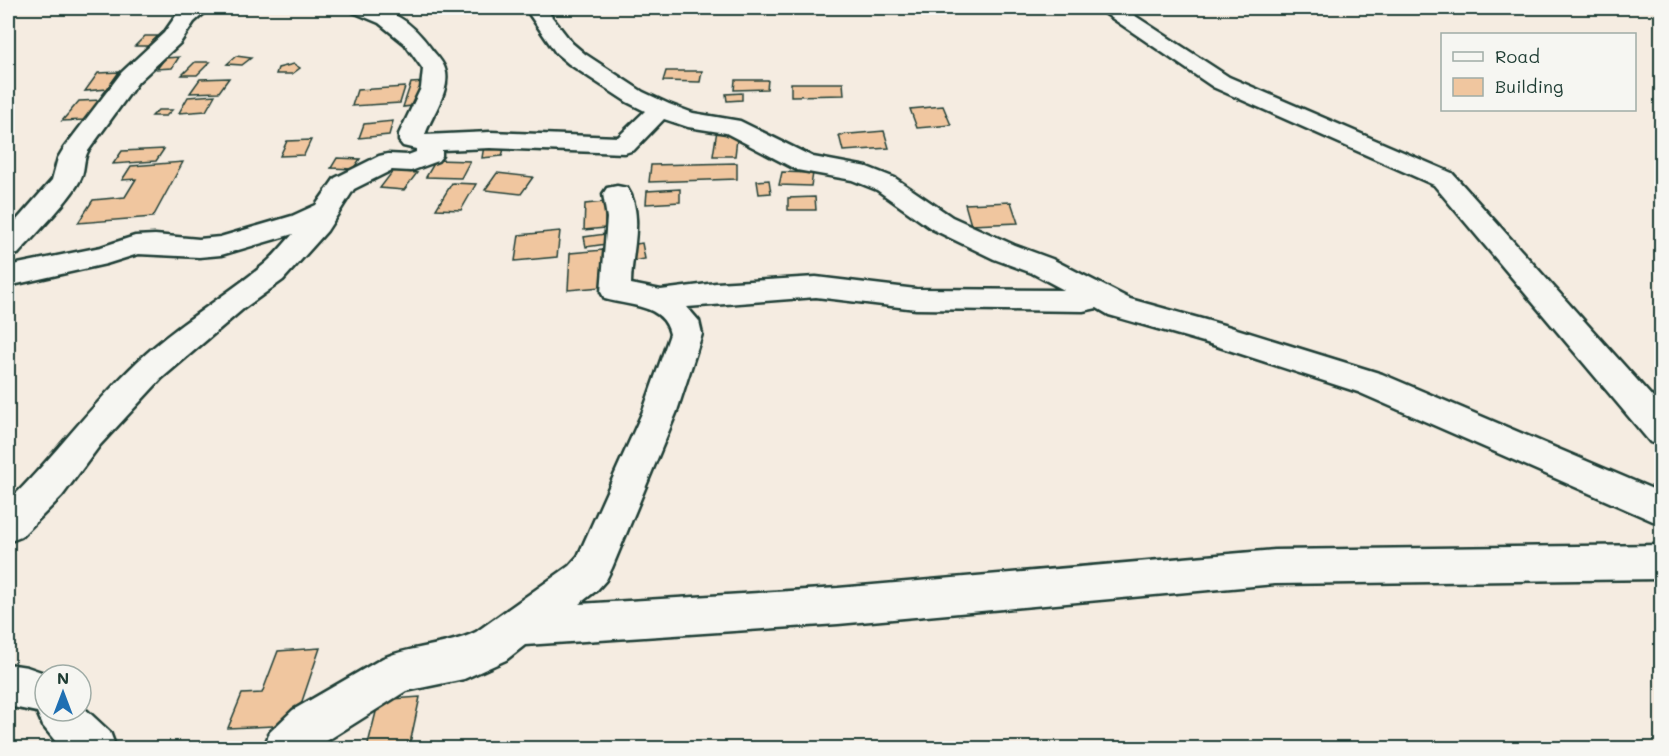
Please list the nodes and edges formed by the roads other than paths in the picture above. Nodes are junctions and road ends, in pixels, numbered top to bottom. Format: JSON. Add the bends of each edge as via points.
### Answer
{"nodes":[{"id":1,"x":200,"y":8,"type":"edge"},
{"id":2,"x":360,"y":8,"type":"edge"},
{"id":3,"x":535,"y":8,"type":"edge"},
{"id":4,"x":1110,"y":8,"type":"edge"},
{"id":5,"x":660,"y":109,"type":"junction"},
{"id":6,"x":429,"y":142,"type":"junction"},
{"id":7,"x":617,"y":194,"type":"dead end"},
{"id":8,"x":326,"y":211,"type":"junction"},
{"id":9,"x":8,"y":247,"type":"edge"},
{"id":10,"x":8,"y":276,"type":"edge"},
{"id":11,"x":1099,"y":297,"type":"junction"},
{"id":12,"x":662,"y":300,"type":"junction"},
{"id":13,"x":1662,"y":432,"type":"edge"},
{"id":14,"x":1662,"y":510,"type":"edge"},
{"id":15,"x":8,"y":526,"type":"edge"},
{"id":16,"x":1662,"y":562,"type":"edge"},
{"id":17,"x":516,"y":627,"type":"junction"},
{"id":18,"x":8,"y":685,"type":"edge"},
{"id":19,"x":33,"y":690,"type":"edge"},
{"id":20,"x":67,"y":723,"type":"edge"},
{"id":21,"x":94,"y":748,"type":"edge"},
{"id":22,"x":286,"y":748,"type":"edge"}],
"edges":[{"from":1,"to":9,"type":"street","via":[[130,77],[76,148],[62,186]]},
{"from":2,"to":6,"type":"street","via":[[387,18],[413,39],[434,69],[433,88],[412,134],[412,141]]},
{"from":3,"to":5,"type":"street","via":[[564,48],[577,59]]},
{"from":4,"to":13,"type":"street","via":[[1221,82],[1443,179]]},
{"from":5,"to":6,"type":"street","via":[[625,145]]},
{"from":5,"to":11,"type":"street","via":[[688,120],[731,126],[806,164],[858,173],[886,184],[942,223],[1042,266]]},
{"from":6,"to":8,"type":"street","via":[[429,156],[411,163],[388,162],[344,183]]},
{"from":7,"to":12,"type":"street","via":[[620,209],[616,292]]},
{"from":8,"to":10,"type":"street","via":[[241,242],[199,248],[135,245]]},
{"from":8,"to":15,"type":"street","via":[[273,273],[150,369]]},
{"from":11,"to":12,"type":"street","via":[[1083,301],[916,299],[816,287]]},
{"from":11,"to":14,"type":"street","via":[[1132,312],[1370,383]]},
{"from":12,"to":17,"type":"street","via":[[683,321],[686,334],[660,411],[592,568]]},
{"from":16,"to":17,"type":"street","via":[[1275,567],[838,606]]},
{"from":17,"to":22,"type":"street","via":[[491,646],[464,659],[399,672],[309,726]]},
{"from":18,"to":19,"type":"street"},
{"from":20,"to":21,"type":"street"}]}
